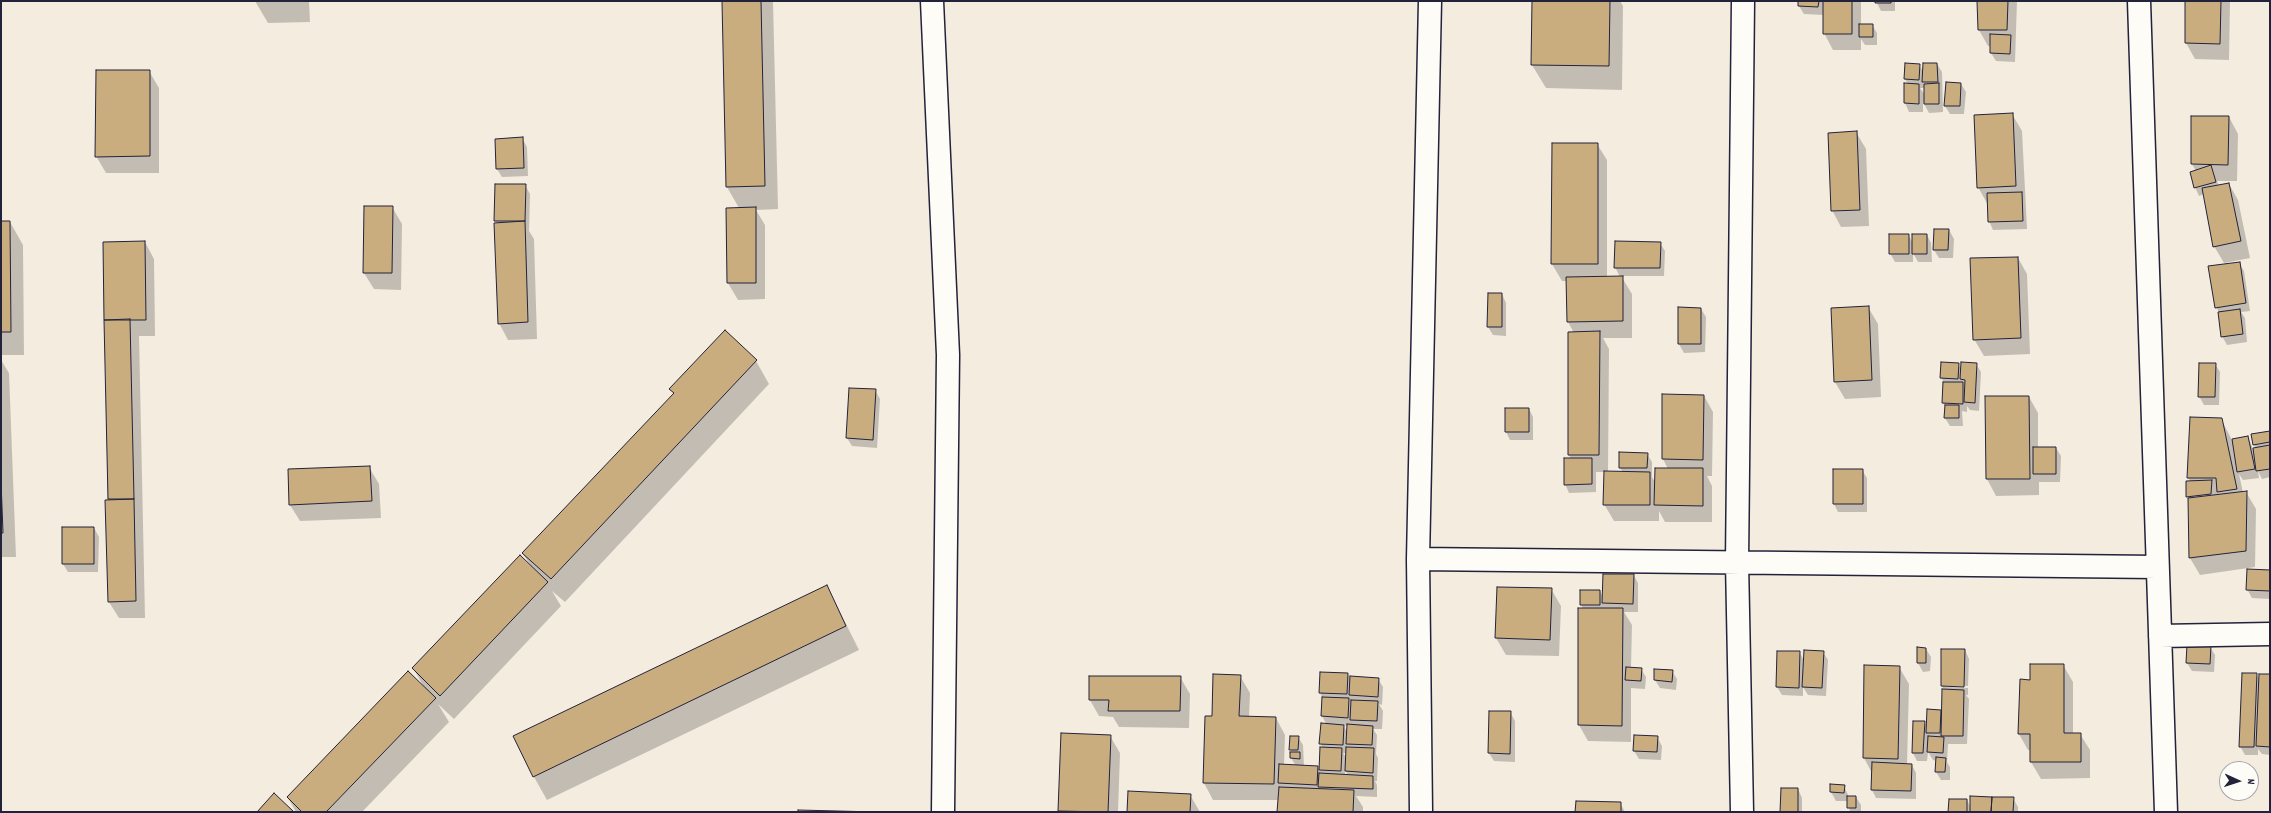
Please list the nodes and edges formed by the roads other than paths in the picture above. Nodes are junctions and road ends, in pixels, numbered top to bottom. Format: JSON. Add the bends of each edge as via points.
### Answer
{"nodes":[{"id":1,"x":932,"y":1,"type":"edge"},
{"id":2,"x":1430,"y":1,"type":"edge"},
{"id":3,"x":1743,"y":1,"type":"edge"},
{"id":4,"x":2139,"y":1,"type":"edge"},
{"id":5,"x":1418,"y":559,"type":"junction"},
{"id":6,"x":1738,"y":562,"type":"junction"},
{"id":7,"x":2157,"y":567,"type":"junction"},
{"id":8,"x":2270,"y":634,"type":"edge"},
{"id":9,"x":2160,"y":636,"type":"junction"},
{"id":10,"x":943,"y":812,"type":"edge"},
{"id":11,"x":1421,"y":812,"type":"edge"},
{"id":12,"x":1742,"y":812,"type":"edge"},
{"id":13,"x":2166,"y":812,"type":"edge"}],
"edges":[{"from":1,"to":10,"type":"street","via":[[948,354]]},
{"from":2,"to":5,"type":"street"},
{"from":3,"to":6,"type":"street"},
{"from":4,"to":7,"type":"street"},
{"from":5,"to":6,"type":"street"},
{"from":5,"to":11,"type":"street"},
{"from":6,"to":7,"type":"street"},
{"from":6,"to":12,"type":"street"},
{"from":7,"to":9,"type":"street"},
{"from":8,"to":9,"type":"street"},
{"from":9,"to":13,"type":"street"}]}
